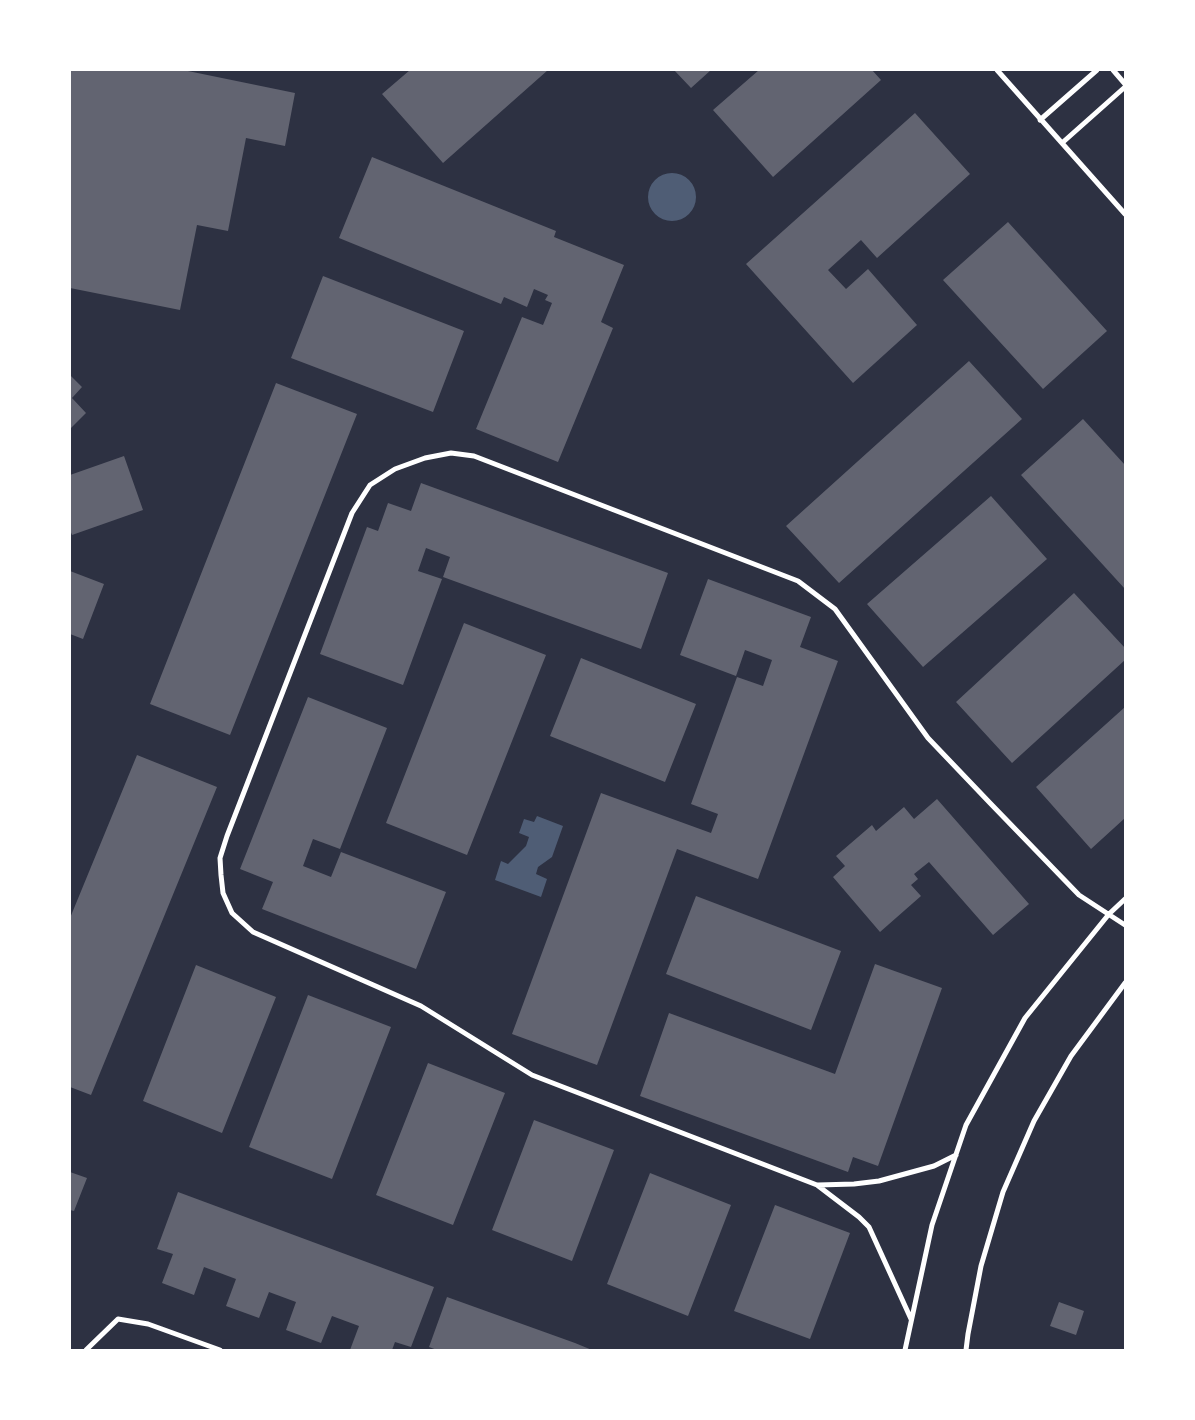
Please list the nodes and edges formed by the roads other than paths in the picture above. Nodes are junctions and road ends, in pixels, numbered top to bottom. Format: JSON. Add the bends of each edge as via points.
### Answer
{"nodes":[{"id":1,"x":997,"y":70,"type":"edge"},
{"id":2,"x":1097,"y":70,"type":"edge"},
{"id":3,"x":1113,"y":70,"type":"edge"},
{"id":4,"x":1125,"y":84,"type":"edge"},
{"id":5,"x":1125,"y":88,"type":"edge"},
{"id":6,"x":1040,"y":120,"type":"junction"},
{"id":7,"x":1062,"y":143,"type":"junction"},
{"id":8,"x":1125,"y":214,"type":"edge"},
{"id":9,"x":1125,"y":899,"type":"edge"},
{"id":10,"x":1109,"y":914,"type":"junction"},
{"id":11,"x":1125,"y":925,"type":"edge"},
{"id":12,"x":1125,"y":983,"type":"edge"},
{"id":13,"x":956,"y":1155,"type":"junction"},
{"id":14,"x":818,"y":1185,"type":"junction"},
{"id":15,"x":911,"y":1319,"type":"junction"},
{"id":16,"x":86,"y":1350,"type":"edge"},
{"id":17,"x":220,"y":1350,"type":"edge"},
{"id":18,"x":906,"y":1350,"type":"edge"},
{"id":19,"x":966,"y":1350,"type":"edge"}],
"edges":[{"from":1,"to":6,"type":"street"},
{"from":2,"to":6,"type":"street"},
{"from":3,"to":4,"type":"street"},
{"from":5,"to":7,"type":"street"},
{"from":6,"to":7,"type":"street"},
{"from":7,"to":8,"type":"street"},
{"from":9,"to":10,"type":"street"},
{"from":10,"to":11,"type":"street"},
{"from":10,"to":13,"type":"street","via":[[1025,1018],[966,1125]]},
{"from":10,"to":14,"type":"street","via":[[1079,894],[928,738],[835,609],[798,581],[474,456],[451,453],[426,458],[395,469],[370,486],[352,513],[227,836],[220,858],[221,875],[223,893],[232,913],[253,932],[421,1006],[532,1075]]},
{"from":12,"to":19,"type":"street","via":[[1071,1056],[1034,1121],[1003,1192],[981,1266]]},
{"from":13,"to":14,"type":"street","via":[[934,1166],[879,1182]]},
{"from":13,"to":15,"type":"street","via":[[932,1225]]},
{"from":14,"to":15,"type":"street","via":[[869,1227]]},
{"from":15,"to":18,"type":"street"},
{"from":16,"to":17,"type":"street","via":[[118,1319],[148,1324]]}]}
